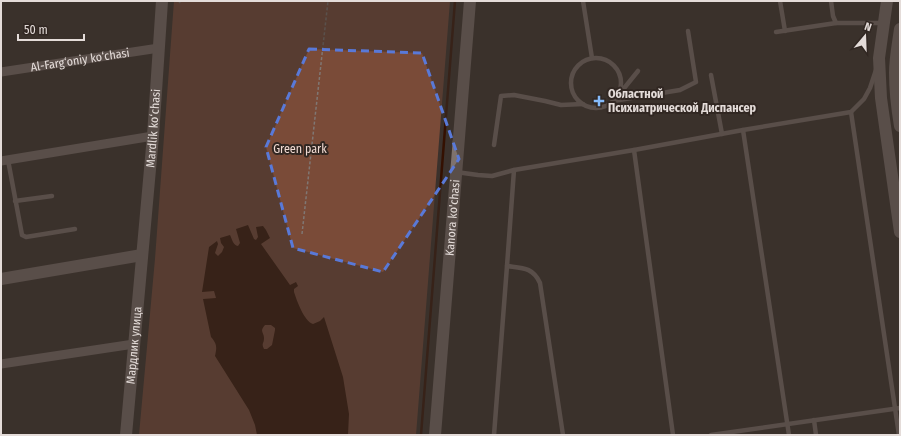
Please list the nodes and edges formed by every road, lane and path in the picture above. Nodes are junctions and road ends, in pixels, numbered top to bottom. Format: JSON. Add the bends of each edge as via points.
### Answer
{"nodes":[{"id":1,"x":162,"y":1,"type":"edge"},
{"id":2,"x":328,"y":1,"type":"edge"},
{"id":3,"x":470,"y":1,"type":"edge"},
{"id":4,"x":583,"y":1,"type":"edge"},
{"id":5,"x":780,"y":1,"type":"edge"},
{"id":6,"x":831,"y":1,"type":"edge"},
{"id":7,"x":887,"y":1,"type":"edge"},
{"id":8,"x":836,"y":23,"type":"junction"},
{"id":9,"x":884,"y":23,"type":"junction"},
{"id":10,"x":900,"y":29,"type":"edge"},
{"id":11,"x":688,"y":30,"type":"dead end"},
{"id":12,"x":785,"y":31,"type":"junction"},
{"id":13,"x":776,"y":32,"type":"dead end"},
{"id":14,"x":159,"y":48,"type":"junction"},
{"id":15,"x":897,"y":48,"type":"junction"},
{"id":16,"x":592,"y":58,"type":"junction"},
{"id":17,"x":879,"y":58,"type":"junction"},
{"id":18,"x":900,"y":60,"type":"edge"},
{"id":19,"x":1,"y":72,"type":"edge"},
{"id":20,"x":638,"y":72,"type":"dead end"},
{"id":21,"x":711,"y":75,"type":"dead end"},
{"id":22,"x":618,"y":94,"type":"junction"},
{"id":23,"x":613,"y":101,"type":"junction"},
{"id":24,"x":583,"y":104,"type":"junction"},
{"id":25,"x":851,"y":112,"type":"junction"},
{"id":26,"x":900,"y":126,"type":"edge"},
{"id":27,"x":743,"y":130,"type":"junction"},
{"id":28,"x":722,"y":134,"type":"junction"},
{"id":29,"x":153,"y":136,"type":"junction"},
{"id":30,"x":494,"y":145,"type":"dead end"},
{"id":31,"x":634,"y":150,"type":"junction"},
{"id":32,"x":5,"y":160,"type":"edge"},
{"id":33,"x":514,"y":170,"type":"junction"},
{"id":34,"x":456,"y":172,"type":"junction"},
{"id":35,"x":52,"y":196,"type":"dead end"},
{"id":36,"x":15,"y":201,"type":"junction"},
{"id":37,"x":75,"y":229,"type":"dead end"},
{"id":38,"x":900,"y":232,"type":"edge"},
{"id":39,"x":302,"y":234,"type":"dead end"},
{"id":40,"x":142,"y":255,"type":"junction"},
{"id":41,"x":507,"y":266,"type":"junction"},
{"id":42,"x":1,"y":279,"type":"edge"},
{"id":43,"x":134,"y":344,"type":"junction"},
{"id":44,"x":1,"y":364,"type":"edge"},
{"id":45,"x":898,"y":409,"type":"edge"},
{"id":46,"x":814,"y":420,"type":"junction"},
{"id":47,"x":787,"y":424,"type":"junction"},
{"id":48,"x":126,"y":435,"type":"edge"},
{"id":49,"x":435,"y":435,"type":"edge"},
{"id":50,"x":494,"y":435,"type":"edge"},
{"id":51,"x":563,"y":435,"type":"edge"},
{"id":52,"x":673,"y":435,"type":"edge"},
{"id":53,"x":711,"y":435,"type":"edge"},
{"id":54,"x":789,"y":435,"type":"edge"},
{"id":55,"x":816,"y":435,"type":"edge"},
{"id":56,"x":899,"y":435,"type":"edge"}],
"edges":[{"from":1,"to":14,"type":"street","name":"Mardlik ko‘chasi"},
{"from":2,"to":39,"type":"path"},
{"from":3,"to":34,"type":"street","name":"Kanora ko'chasi"},
{"from":4,"to":16,"type":"lane"},
{"from":5,"to":12,"type":"lane"},
{"from":6,"to":8,"type":"lane"},
{"from":7,"to":9,"type":"street"},
{"from":8,"to":9,"type":"lane"},
{"from":8,"to":12,"type":"lane"},
{"from":9,"to":17,"type":"street"},
{"from":10,"to":15,"type":"street"},
{"from":11,"to":23,"type":"lane","via":[[696,82],[680,90]]},
{"from":12,"to":13,"type":"lane"},
{"from":14,"to":19,"type":"street","name":"Al-Farg‘oniy ko‘chasi"},
{"from":14,"to":29,"type":"street","name":"Mardlik ko‘chasi"},
{"from":15,"to":18,"type":"lane"},
{"from":15,"to":26,"type":"street","via":[[895,81]]},
{"from":16,"to":22,"type":"lane","via":[[607,60],[618,70],[621,80]]},
{"from":16,"to":24,"type":"lane","via":[[582,61],[575,68],[571,78],[571,88],[575,97]]},
{"from":17,"to":25,"type":"lane","via":[[870,88],[864,99]]},
{"from":17,"to":38,"type":"street","via":[[881,98]]},
{"from":20,"to":22,"type":"lane"},
{"from":21,"to":28,"type":"lane"},
{"from":22,"to":23,"type":"lane"},
{"from":23,"to":24,"type":"lane","via":[[601,108]]},
{"from":24,"to":30,"type":"lane","via":[[561,105],[514,95],[501,96]]},
{"from":25,"to":27,"type":"lane"},
{"from":25,"to":45,"type":"lane"},
{"from":27,"to":28,"type":"lane"},
{"from":27,"to":47,"type":"lane"},
{"from":28,"to":31,"type":"lane"},
{"from":29,"to":32,"type":"street"},
{"from":29,"to":40,"type":"street","name":"Mardlik ko‘chasi"},
{"from":31,"to":33,"type":"lane"},
{"from":31,"to":52,"type":"lane"},
{"from":32,"to":36,"type":"lane"},
{"from":33,"to":34,"type":"lane","via":[[492,176]]},
{"from":33,"to":41,"type":"lane"},
{"from":34,"to":49,"type":"street","name":"Kanora ko'chasi"},
{"from":35,"to":36,"type":"lane"},
{"from":36,"to":37,"type":"lane","via":[[24,237]]},
{"from":40,"to":42,"type":"street"},
{"from":40,"to":43,"type":"street","name":"Мардлик улица"},
{"from":41,"to":50,"type":"lane"},
{"from":41,"to":51,"type":"lane","via":[[530,270],[540,283]]},
{"from":43,"to":44,"type":"street"},
{"from":43,"to":48,"type":"street","name":"Мардлик улица"},
{"from":45,"to":46,"type":"lane"},
{"from":45,"to":56,"type":"lane"},
{"from":46,"to":47,"type":"lane"},
{"from":46,"to":55,"type":"lane"},
{"from":47,"to":53,"type":"lane"},
{"from":47,"to":54,"type":"lane"}]}
